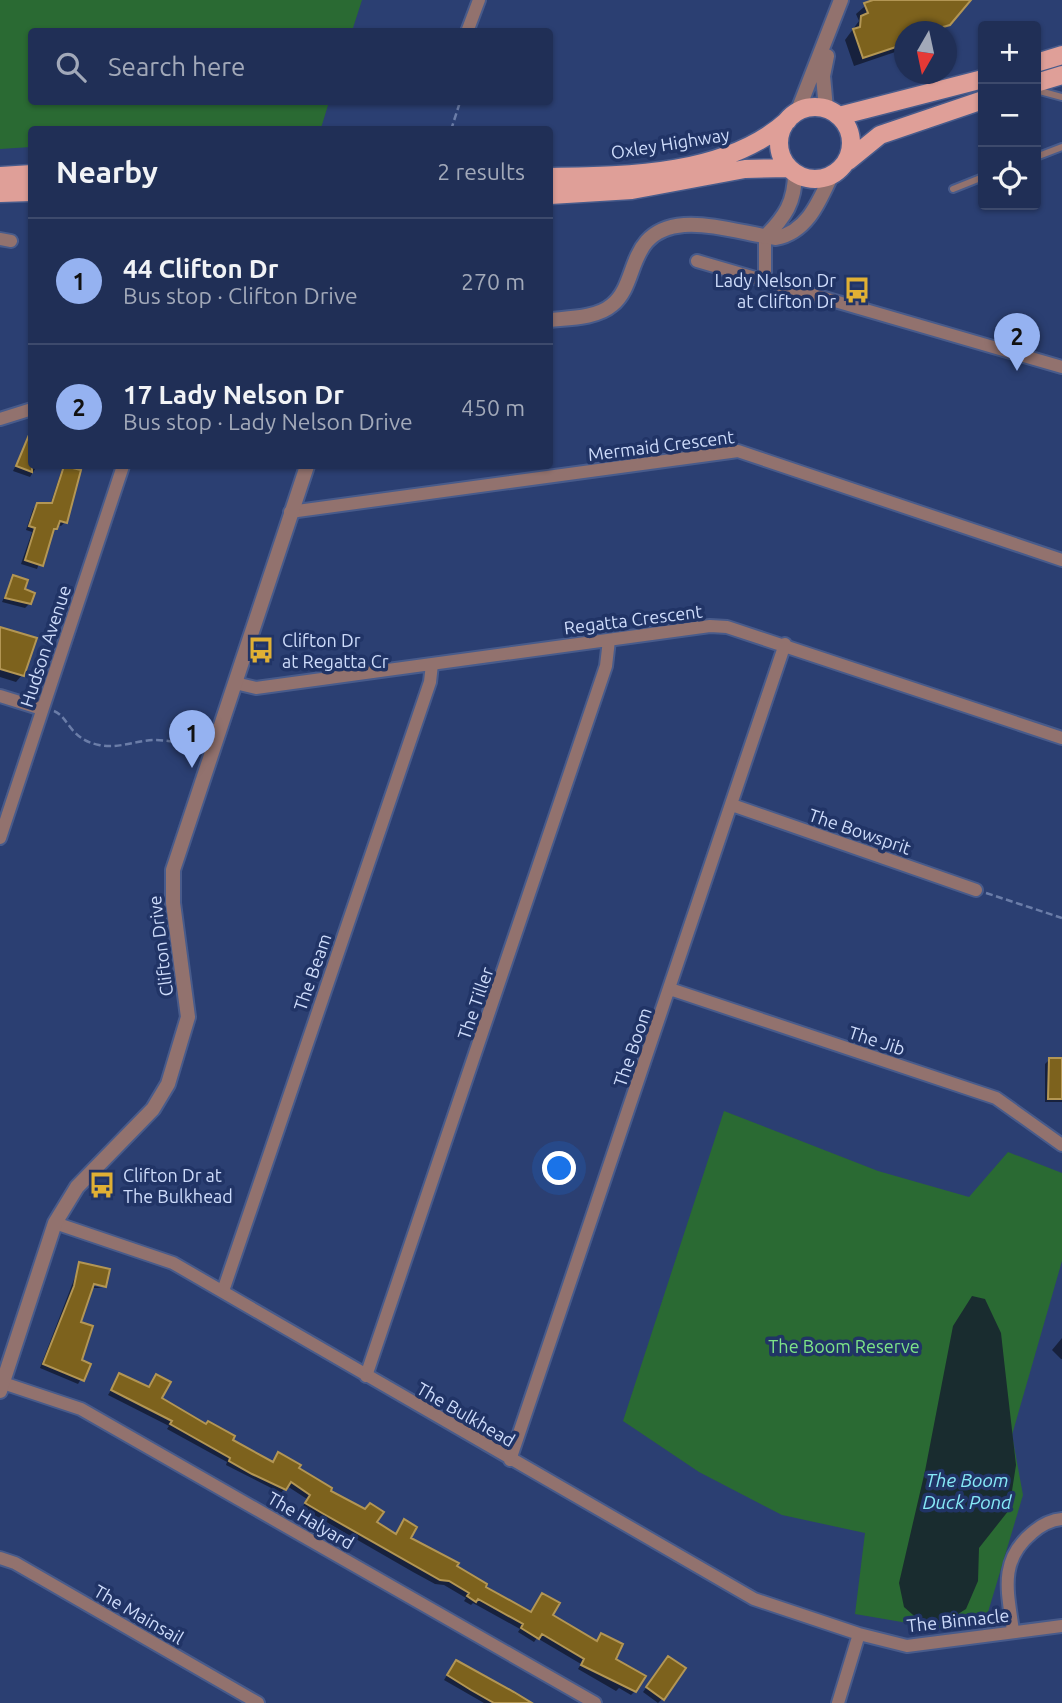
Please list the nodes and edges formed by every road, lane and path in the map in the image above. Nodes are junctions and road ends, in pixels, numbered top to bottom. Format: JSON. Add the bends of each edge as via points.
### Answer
{"nodes":[{"id":1,"x":479,"y":0,"type":"edge"},
{"id":2,"x":841,"y":0,"type":"edge"},
{"id":3,"x":834,"y":24,"type":"junction"},
{"id":4,"x":468,"y":28,"type":"edge"},
{"id":5,"x":1062,"y":55,"type":"edge"},
{"id":6,"x":1041,"y":61,"type":"edge"},
{"id":7,"x":1062,"y":75,"type":"edge"},
{"id":8,"x":978,"y":80,"type":"edge"},
{"id":9,"x":1041,"y":81,"type":"edge"},
{"id":10,"x":1041,"y":91,"type":"edge"},
{"id":11,"x":1062,"y":97,"type":"edge"},
{"id":12,"x":978,"y":102,"type":"edge"},
{"id":13,"x":459,"y":105,"type":"edge"},
{"id":14,"x":832,"y":113,"type":"junction"},
{"id":15,"x":792,"y":117,"type":"junction"},
{"id":16,"x":452,"y":126,"type":"edge"},
{"id":17,"x":1062,"y":147,"type":"edge"},
{"id":18,"x":1041,"y":155,"type":"edge"},
{"id":19,"x":792,"y":171,"type":"junction"},
{"id":20,"x":837,"y":171,"type":"junction"},
{"id":21,"x":28,"y":174,"type":"edge"},
{"id":22,"x":0,"y":176,"type":"edge"},
{"id":23,"x":553,"y":177,"type":"edge"},
{"id":24,"x":978,"y":179,"type":"edge"},
{"id":25,"x":953,"y":189,"type":"dead end"},
{"id":26,"x":28,"y":192,"type":"edge"},
{"id":27,"x":0,"y":193,"type":"edge"},
{"id":28,"x":553,"y":195,"type":"edge"},
{"id":29,"x":765,"y":237,"type":"junction"},
{"id":30,"x":697,"y":261,"type":"dead end"},
{"id":31,"x":765,"y":281,"type":"junction"},
{"id":32,"x":553,"y":320,"type":"edge"},
{"id":33,"x":1062,"y":367,"type":"edge"},
{"id":34,"x":28,"y":410,"type":"edge"},
{"id":35,"x":0,"y":419,"type":"edge"},
{"id":36,"x":122,"y":469,"type":"edge"},
{"id":37,"x":306,"y":469,"type":"edge"},
{"id":38,"x":290,"y":512,"type":"junction"},
{"id":39,"x":1062,"y":560,"type":"edge"},
{"id":40,"x":608,"y":640,"type":"junction"},
{"id":41,"x":785,"y":644,"type":"junction"},
{"id":42,"x":432,"y":664,"type":"junction"},
{"id":43,"x":235,"y":683,"type":"junction"},
{"id":44,"x":0,"y":696,"type":"edge"},
{"id":45,"x":42,"y":709,"type":"junction"},
{"id":46,"x":1062,"y":738,"type":"edge"},
{"id":47,"x":195,"y":747,"type":"dead end"},
{"id":48,"x":732,"y":805,"type":"junction"},
{"id":49,"x":0,"y":838,"type":"edge"},
{"id":50,"x":976,"y":890,"type":"joint"},
{"id":51,"x":1062,"y":918,"type":"edge"},
{"id":52,"x":670,"y":989,"type":"junction"},
{"id":53,"x":1062,"y":1145,"type":"edge"},
{"id":54,"x":55,"y":1223,"type":"junction"},
{"id":55,"x":223,"y":1291,"type":"junction"},
{"id":56,"x":366,"y":1376,"type":"junction"},
{"id":57,"x":1,"y":1387,"type":"edge"},
{"id":58,"x":510,"y":1460,"type":"junction"},
{"id":59,"x":1062,"y":1519,"type":"edge"},
{"id":60,"x":0,"y":1558,"type":"edge"},
{"id":61,"x":1062,"y":1626,"type":"edge"},
{"id":62,"x":1013,"y":1631,"type":"junction"},
{"id":63,"x":859,"y":1634,"type":"junction"},
{"id":64,"x":258,"y":1703,"type":"edge"},
{"id":65,"x":595,"y":1703,"type":"edge"},
{"id":66,"x":838,"y":1703,"type":"edge"}],
"edges":[{"from":1,"to":4,"type":"street"},
{"from":2,"to":3,"type":"street"},
{"from":3,"to":14,"type":"street","via":[[823,76]]},
{"from":3,"to":15,"type":"street"},
{"from":5,"to":6,"type":"main road"},
{"from":7,"to":9,"type":"main road"},
{"from":8,"to":14,"type":"main road"},
{"from":10,"to":11,"type":"lane"},
{"from":12,"to":20,"type":"main road","via":[[880,135]]},
{"from":13,"to":16,"type":"path"},
{"from":14,"to":15,"type":"main road","via":[[816,107]]},
{"from":14,"to":20,"type":"main road","via":[[850,135],[849,156]]},
{"from":15,"to":19,"type":"main road","via":[[779,139],[783,159]]},
{"from":15,"to":23,"type":"main road","name":"Oxley Highway","via":[[770,137],[727,158],[636,172]]},
{"from":17,"to":18,"type":"lane"},
{"from":19,"to":20,"type":"main road","via":[[812,179]]},
{"from":19,"to":28,"type":"main road","via":[[745,169],[632,190]]},
{"from":19,"to":29,"type":"street","via":[[795,192],[789,209]]},
{"from":20,"to":29,"type":"street","via":[[795,232]]},
{"from":21,"to":22,"type":"main road"},
{"from":24,"to":25,"type":"lane"},
{"from":26,"to":27,"type":"main road"},
{"from":29,"to":31,"type":"street"},
{"from":29,"to":32,"type":"street","via":[[699,226],[660,233],[639,252],[612,305]]},
{"from":30,"to":31,"type":"street"},
{"from":31,"to":33,"type":"street"},
{"from":34,"to":35,"type":"street"},
{"from":36,"to":45,"type":"street","name":"Hudson Avenue"},
{"from":37,"to":38,"type":"street","name":"Clifton Drive"},
{"from":38,"to":39,"type":"street","name":"Mermaid Crescent","via":[[738,451]]},
{"from":38,"to":43,"type":"street","name":"Clifton Drive"},
{"from":40,"to":41,"type":"street","name":"Regatta Crescent","via":[[727,627]]},
{"from":40,"to":42,"type":"street","name":"Regatta Crescent"},
{"from":40,"to":56,"type":"street","name":"The Tiller","via":[[606,666]]},
{"from":41,"to":46,"type":"street","name":"Regatta Crescent"},
{"from":41,"to":48,"type":"street","name":"The Boom"},
{"from":42,"to":43,"type":"street","name":"Regatta Crescent","via":[[256,688]]},
{"from":42,"to":55,"type":"street","name":"The Beam"},
{"from":43,"to":54,"type":"street","name":"Clifton Drive","via":[[173,870],[188,1017],[185,1035],[168,1084],[153,1109],[77,1187]]},
{"from":44,"to":45,"type":"street"},
{"from":45,"to":47,"type":"path","via":[[56,711],[72,733],[96,745],[161,741]]},
{"from":45,"to":49,"type":"street","name":"Hudson Avenue"},
{"from":48,"to":50,"type":"street","name":"The Bowsprit"},
{"from":48,"to":52,"type":"street","name":"The Boom"},
{"from":50,"to":51,"type":"path"},
{"from":52,"to":53,"type":"street","name":"The Jib","via":[[996,1098]]},
{"from":52,"to":58,"type":"street","name":"The Boom"},
{"from":54,"to":55,"type":"street","name":"The Bulkhead","via":[[173,1263]]},
{"from":54,"to":57,"type":"street","name":"Clifton Drive"},
{"from":55,"to":56,"type":"street","name":"The Bulkhead"},
{"from":56,"to":58,"type":"street","name":"The Bulkhead"},
{"from":57,"to":65,"type":"street","name":"The Halyard","via":[[81,1409]]},
{"from":58,"to":63,"type":"street","name":"The Bulkhead","via":[[754,1599]]},
{"from":59,"to":62,"type":"street","via":[[1038,1527],[1012,1554],[1008,1589]]},
{"from":60,"to":64,"type":"street","name":"The Mainsail"},
{"from":61,"to":62,"type":"street","name":"The Binnacle"},
{"from":62,"to":63,"type":"street","name":"The Binnacle","via":[[907,1646]]},
{"from":63,"to":66,"type":"street"}]}
